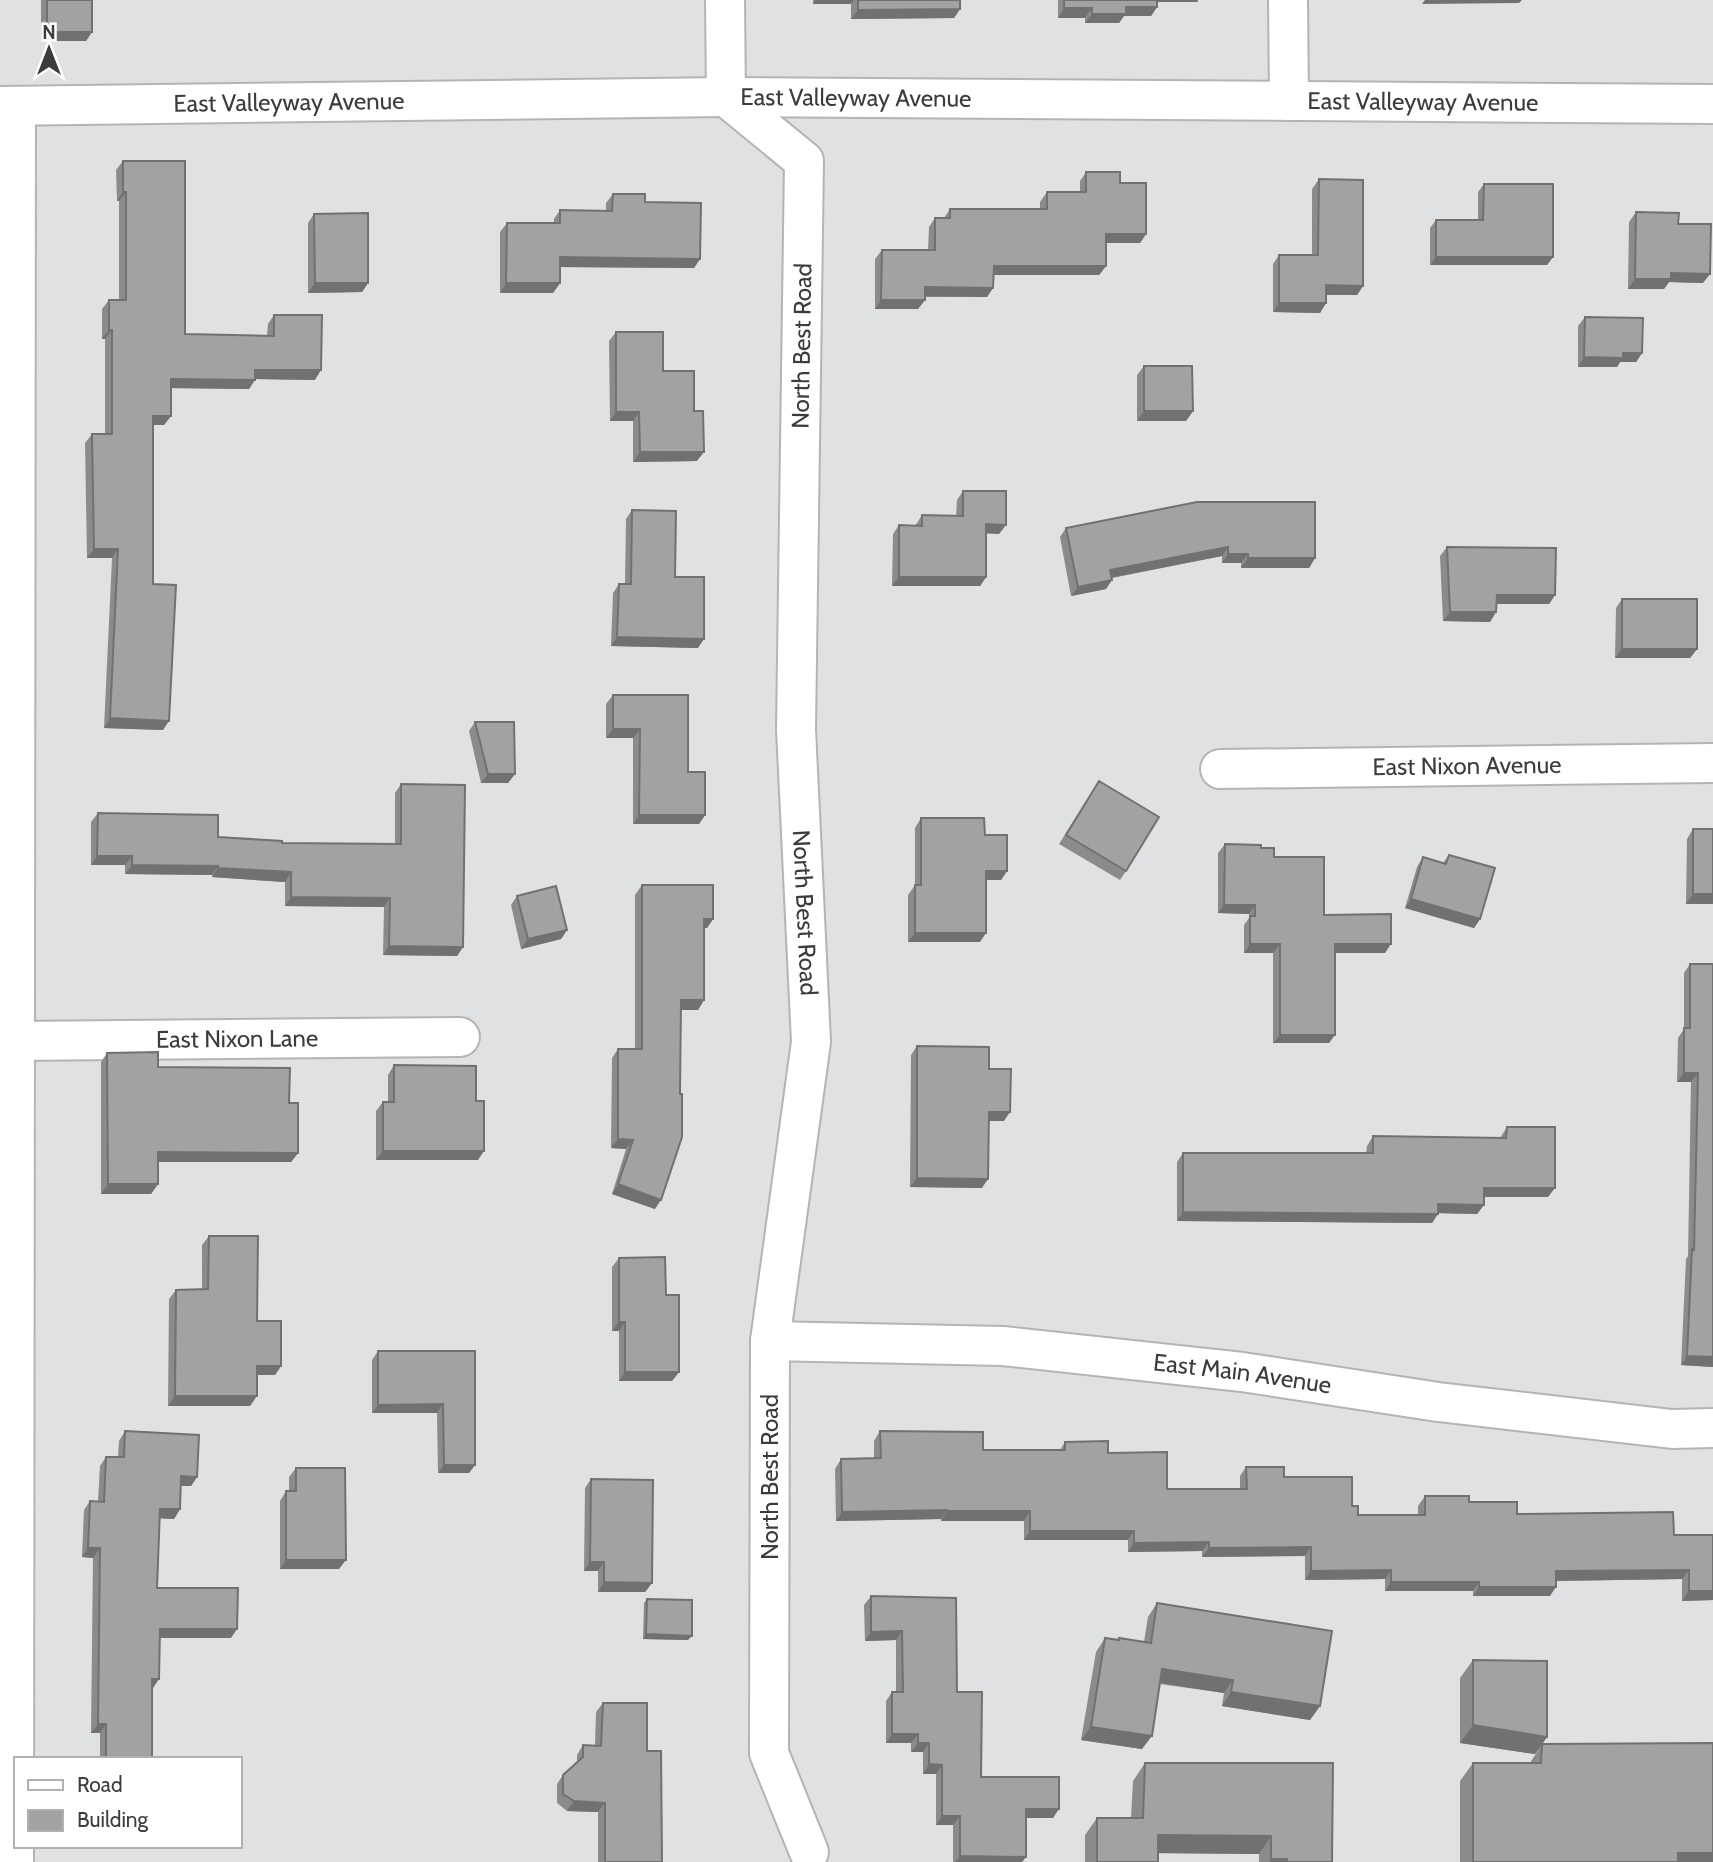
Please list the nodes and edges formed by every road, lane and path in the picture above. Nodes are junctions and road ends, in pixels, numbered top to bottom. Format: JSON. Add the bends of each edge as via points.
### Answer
{"nodes":[{"id":1,"x":725,"y":0,"type":"edge"},
{"id":2,"x":1288,"y":0,"type":"edge"},
{"id":3,"x":726,"y":97,"type":"junction"},
{"id":4,"x":1289,"y":102,"type":"junction"},
{"id":5,"x":1713,"y":104,"type":"edge"},
{"id":6,"x":8,"y":106,"type":"edge"},
{"id":7,"x":1713,"y":763,"type":"edge"},
{"id":8,"x":1220,"y":769,"type":"dead end"},
{"id":9,"x":460,"y":1037,"type":"dead end"},
{"id":10,"x":15,"y":1041,"type":"junction"},
{"id":11,"x":771,"y":1340,"type":"junction"},
{"id":12,"x":1713,"y":1428,"type":"edge"},
{"id":13,"x":14,"y":1757,"type":"edge"},
{"id":14,"x":809,"y":1852,"type":"dead end"}],
"edges":[{"from":1,"to":3,"type":"street"},
{"from":2,"to":4,"type":"street"},
{"from":3,"to":4,"type":"street","name":"East Valleyway Avenue"},
{"from":3,"to":6,"type":"street","name":"East Valleyway Avenue"},
{"from":3,"to":11,"type":"street","name":"North Best Road","via":[[804,161],[796,729],[811,1042]]},
{"from":4,"to":5,"type":"street","name":"East Valleyway Avenue"},
{"from":6,"to":10,"type":"street"},
{"from":7,"to":8,"type":"street","name":"East Nixon Avenue"},
{"from":9,"to":10,"type":"street","name":"East Nixon Lane"},
{"from":10,"to":13,"type":"street"},
{"from":11,"to":12,"type":"street","name":"East Main Avenue","via":[[1003,1346],[1242,1372],[1438,1402],[1658,1427]]},
{"from":11,"to":14,"type":"street","name":"North Best Road","via":[[769,1754]]}]}
